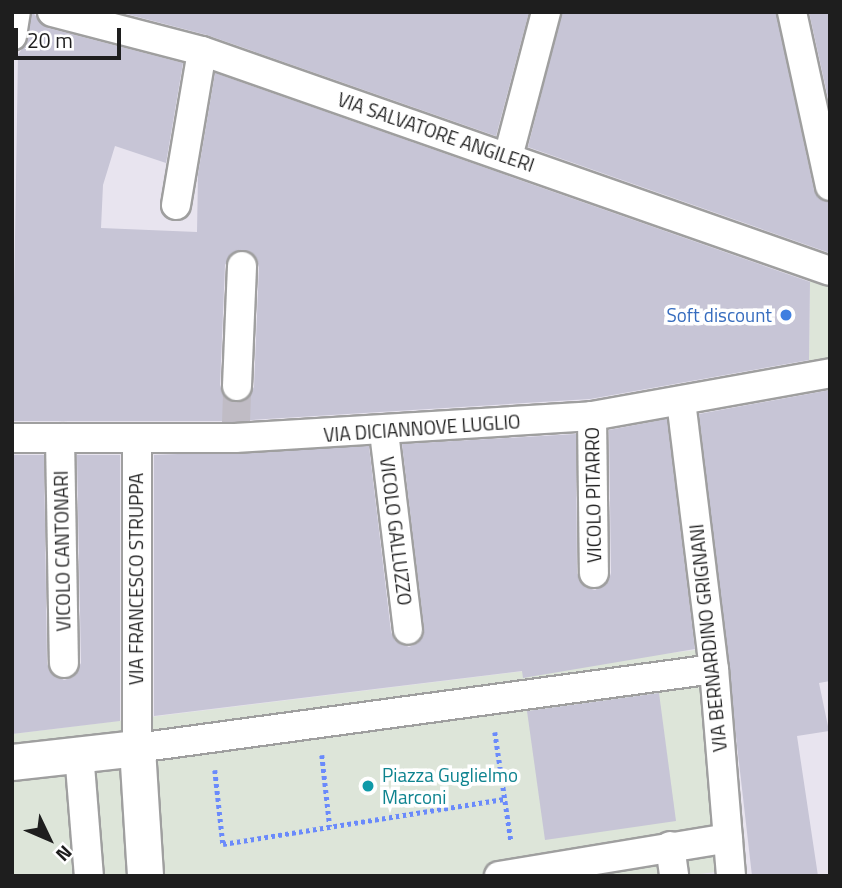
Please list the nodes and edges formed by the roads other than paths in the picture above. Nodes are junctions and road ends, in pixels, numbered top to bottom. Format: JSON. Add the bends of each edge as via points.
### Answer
{"nodes":[{"id":1,"x":16,"y":12,"type":"edge"},
{"id":2,"x":52,"y":12,"type":"edge"},
{"id":3,"x":546,"y":12,"type":"edge"},
{"id":4,"x":792,"y":12,"type":"edge"},
{"id":5,"x":12,"y":36,"type":"edge"},
{"id":6,"x":202,"y":51,"type":"junction"},
{"id":7,"x":822,"y":109,"type":"edge"},
{"id":8,"x":508,"y":157,"type":"junction"},
{"id":9,"x":830,"y":186,"type":"edge"},
{"id":10,"x":176,"y":205,"type":"dead end"},
{"id":11,"x":242,"y":266,"type":"dead end"},
{"id":12,"x":822,"y":269,"type":"edge"},
{"id":13,"x":829,"y":374,"type":"edge"},
{"id":14,"x":237,"y":386,"type":"tunnel mouth"},
{"id":15,"x":681,"y":401,"type":"junction"},
{"id":16,"x":592,"y":416,"type":"junction"},
{"id":17,"x":384,"y":432,"type":"junction"},
{"id":18,"x":12,"y":438,"type":"edge"},
{"id":19,"x":60,"y":439,"type":"junction"},
{"id":20,"x":137,"y":440,"type":"junction"},
{"id":21,"x":594,"y":573,"type":"dead end"},
{"id":22,"x":408,"y":631,"type":"dead end"},
{"id":23,"x":64,"y":663,"type":"dead end"},
{"id":24,"x":714,"y":669,"type":"junction"},
{"id":25,"x":136,"y":733,"type":"junction"},
{"id":26,"x":79,"y":753,"type":"junction"},
{"id":27,"x":12,"y":762,"type":"edge"},
{"id":28,"x":728,"y":838,"type":"junction"},
{"id":29,"x":670,"y":846,"type":"junction"},
{"id":30,"x":89,"y":876,"type":"edge"},
{"id":31,"x":145,"y":876,"type":"edge"},
{"id":32,"x":499,"y":876,"type":"edge"},
{"id":33,"x":674,"y":876,"type":"edge"},
{"id":34,"x":731,"y":876,"type":"edge"}],
"edges":[{"from":1,"to":5,"type":"street"},
{"from":2,"to":6,"type":"street","name":"VIA SALVATORE ANGILERI"},
{"from":3,"to":8,"type":"street"},
{"from":4,"to":7,"type":"street"},
{"from":6,"to":8,"type":"street","name":"VIA SALVATORE ANGILERI"},
{"from":6,"to":10,"type":"street"},
{"from":7,"to":9,"type":"street"},
{"from":8,"to":12,"type":"street","name":"VIA SALVATORE ANGILERI"},
{"from":11,"to":14,"type":"street"},
{"from":13,"to":15,"type":"street","name":"VIA DICIANNOVE LUGLIO"},
{"from":15,"to":16,"type":"street","name":"VIA DICIANNOVE LUGLIO"},
{"from":15,"to":24,"type":"street","name":"VIA BERNARDINO GRIGNANI"},
{"from":16,"to":17,"type":"street","name":"VIA DICIANNOVE LUGLIO"},
{"from":16,"to":21,"type":"street","name":"VICOLO PITARRO"},
{"from":17,"to":20,"type":"street","name":"VIA DICIANNOVE LUGLIO","via":[[235,431]]},
{"from":17,"to":22,"type":"street","name":"VICOLO GALLUZZO"},
{"from":18,"to":19,"type":"street","name":"VIA DICIANNOVE LUGLIO"},
{"from":19,"to":20,"type":"street","name":"VIA DICIANNOVE LUGLIO"},
{"from":19,"to":23,"type":"street","name":"VICOLO CANTONARI"},
{"from":20,"to":25,"type":"street","name":"VIA FRANCESCO STRUPPA"},
{"from":24,"to":25,"type":"street","via":[[212,737]]},
{"from":24,"to":28,"type":"street","name":"VIA BERNARDINO GRIGNANI"},
{"from":25,"to":26,"type":"street"},
{"from":25,"to":31,"type":"street"},
{"from":26,"to":27,"type":"street"},
{"from":26,"to":30,"type":"street"},
{"from":28,"to":29,"type":"street"},
{"from":28,"to":34,"type":"street","name":"VIA BERNARDINO GRIGNANI"},
{"from":29,"to":32,"type":"street"},
{"from":29,"to":33,"type":"street"}]}
